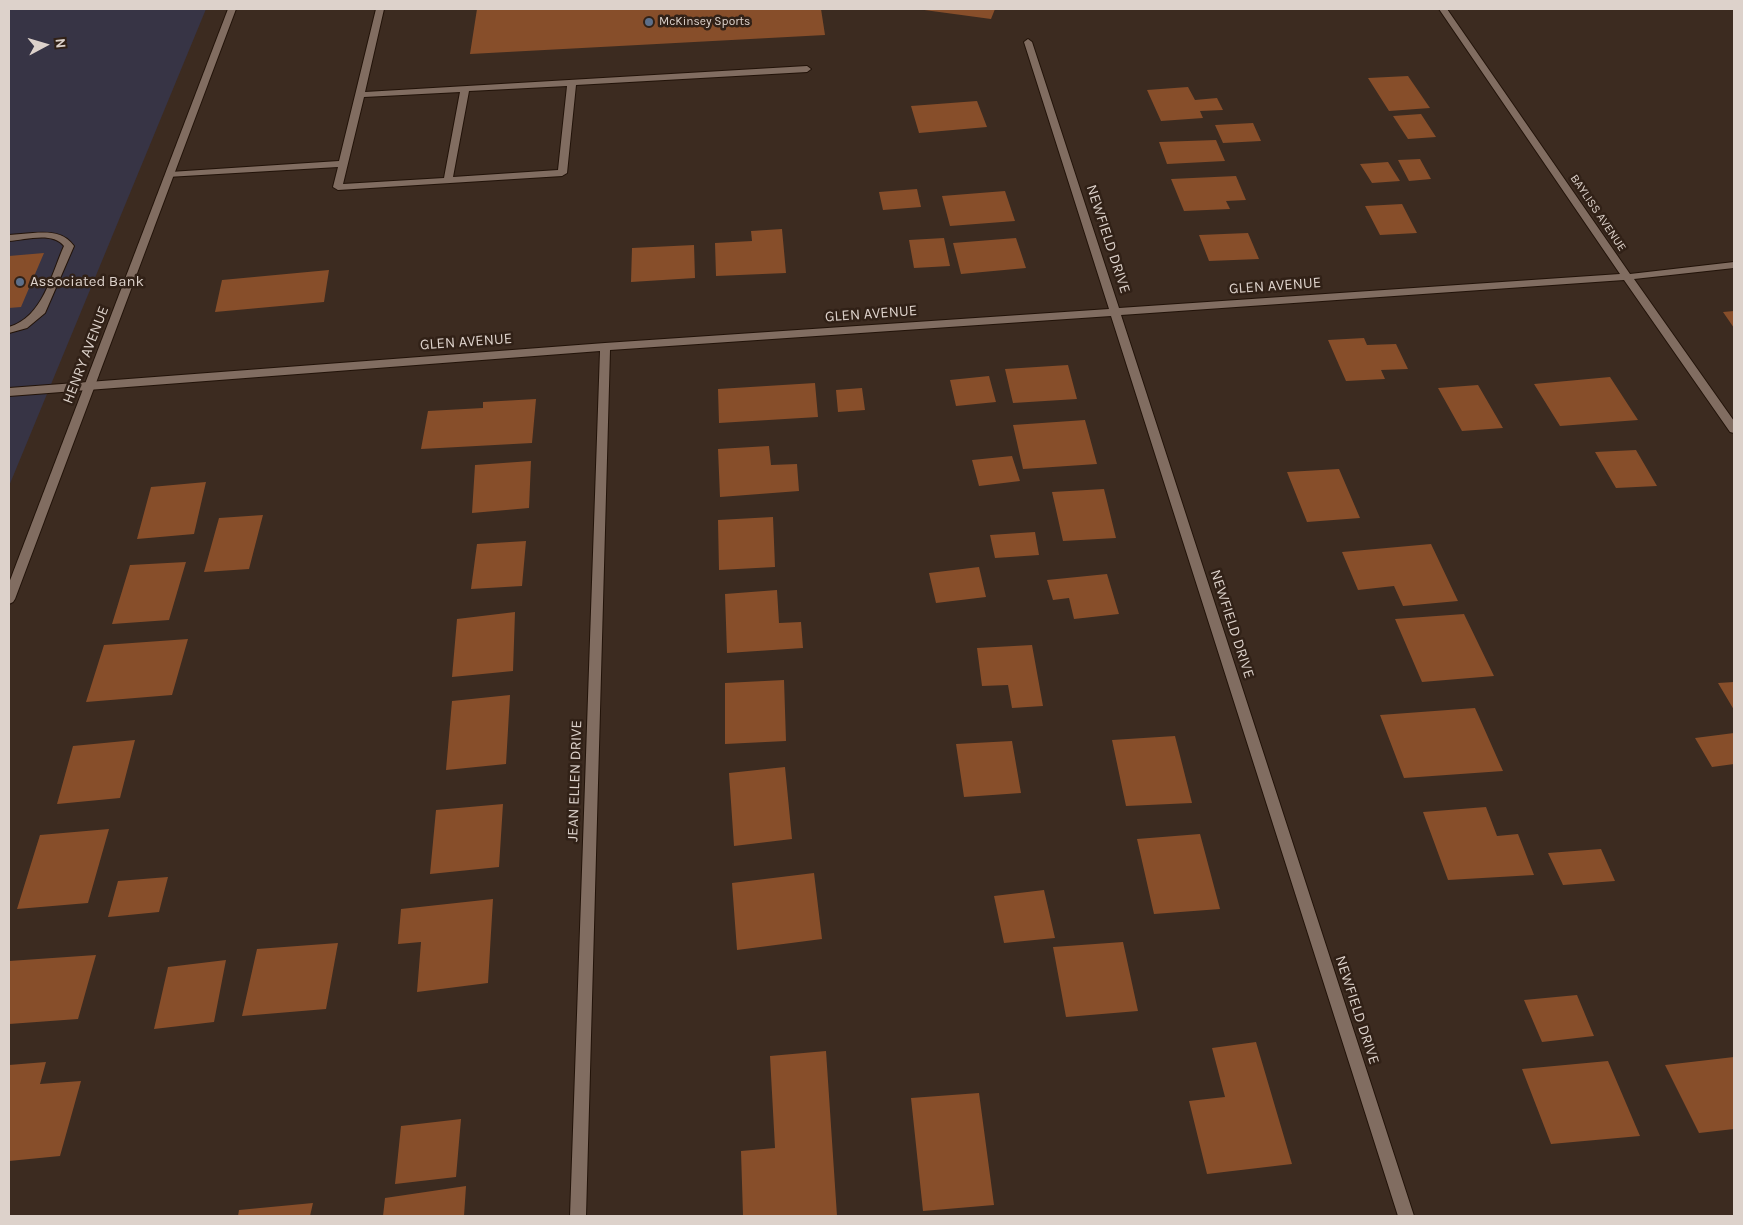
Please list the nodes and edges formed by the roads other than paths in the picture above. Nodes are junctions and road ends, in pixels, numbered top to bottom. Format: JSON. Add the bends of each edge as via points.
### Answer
{"nodes":[{"id":1,"x":232,"y":9,"type":"edge"},
{"id":2,"x":380,"y":9,"type":"edge"},
{"id":3,"x":1443,"y":9,"type":"edge"},
{"id":4,"x":1028,"y":42,"type":"dead end"},
{"id":5,"x":807,"y":69,"type":"dead end"},
{"id":6,"x":572,"y":82,"type":"junction"},
{"id":7,"x":464,"y":89,"type":"junction"},
{"id":8,"x":360,"y":95,"type":"junction"},
{"id":9,"x":343,"y":164,"type":"junction"},
{"id":10,"x":170,"y":175,"type":"junction"},
{"id":11,"x":448,"y":180,"type":"junction"},
{"id":12,"x":9,"y":238,"type":"edge"},
{"id":13,"x":1734,"y":265,"type":"edge"},
{"id":14,"x":1627,"y":278,"type":"junction"},
{"id":15,"x":1114,"y":312,"type":"junction"},
{"id":16,"x":9,"y":330,"type":"edge"},
{"id":17,"x":605,"y":347,"type":"junction"},
{"id":18,"x":90,"y":386,"type":"junction"},
{"id":19,"x":9,"y":392,"type":"edge"},
{"id":20,"x":1734,"y":428,"type":"edge"},
{"id":21,"x":9,"y":599,"type":"edge"},
{"id":22,"x":578,"y":1216,"type":"edge"},
{"id":23,"x":1406,"y":1216,"type":"edge"}],
"edges":[{"from":1,"to":10,"type":"street","name":"HENRY AVENUE"},
{"from":2,"to":8,"type":"street"},
{"from":3,"to":14,"type":"street","name":"BAYLISS AVENUE"},
{"from":4,"to":15,"type":"street","name":"NEWFIELD DRIVE"},
{"from":5,"to":6,"type":"street"},
{"from":6,"to":7,"type":"street"},
{"from":6,"to":11,"type":"street","via":[[562,173]]},
{"from":7,"to":8,"type":"street"},
{"from":7,"to":11,"type":"street"},
{"from":8,"to":9,"type":"street"},
{"from":9,"to":10,"type":"street"},
{"from":9,"to":11,"type":"street","via":[[338,187]]},
{"from":10,"to":18,"type":"street","name":"HENRY AVENUE"},
{"from":12,"to":16,"type":"street","via":[[62,238],[69,246],[41,311],[23,326]]},
{"from":13,"to":14,"type":"street","name":"GLEN AVENUE"},
{"from":14,"to":15,"type":"street","name":"GLEN AVENUE"},
{"from":14,"to":20,"type":"street","name":"BAYLISS AVENUE"},
{"from":15,"to":17,"type":"street","name":"GLEN AVENUE"},
{"from":15,"to":23,"type":"street","name":"NEWFIELD DRIVE"},
{"from":17,"to":18,"type":"street","name":"GLEN AVENUE"},
{"from":17,"to":22,"type":"street","name":"JEAN ELLEN DRIVE"},
{"from":18,"to":19,"type":"street","name":"GLEN AVENUE"},
{"from":18,"to":21,"type":"street","name":"HENRY AVENUE"}]}
